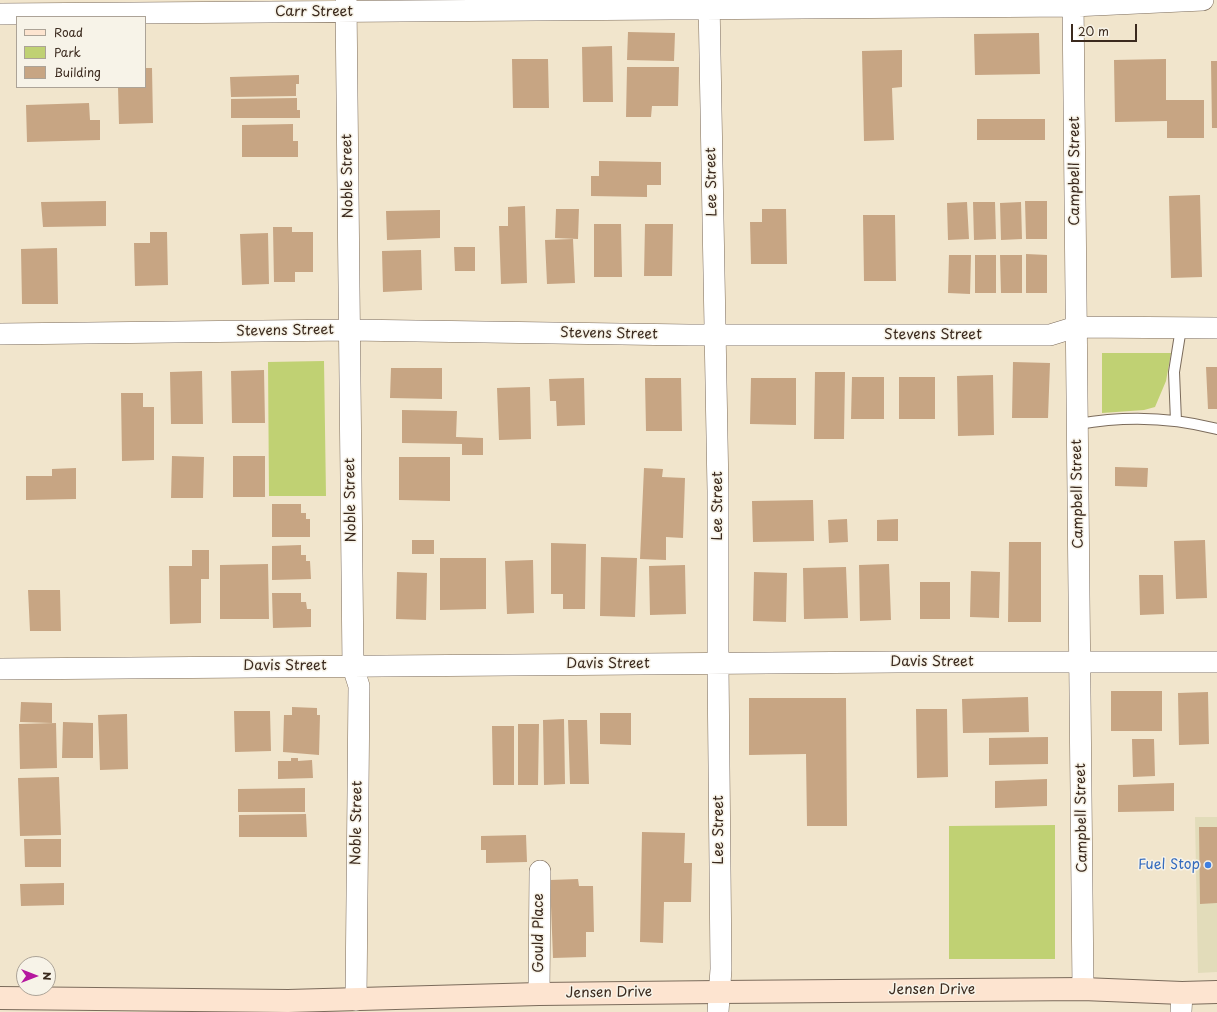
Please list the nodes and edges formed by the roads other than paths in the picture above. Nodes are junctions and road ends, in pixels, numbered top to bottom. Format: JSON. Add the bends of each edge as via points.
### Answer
{"nodes":[{"id":1,"x":1203,"y":0,"type":"edge"},
{"id":2,"x":1073,"y":3,"type":"edge"},
{"id":3,"x":709,"y":4,"type":"edge"},
{"id":4,"x":346,"y":6,"type":"edge"},
{"id":5,"x":0,"y":14,"type":"edge"},
{"id":6,"x":1076,"y":327,"type":"junction"},
{"id":7,"x":1181,"y":328,"type":"junction"},
{"id":8,"x":1217,"y":328,"type":"edge"},
{"id":9,"x":349,"y":330,"type":"junction"},
{"id":10,"x":0,"y":334,"type":"edge"},
{"id":11,"x":715,"y":335,"type":"junction"},
{"id":12,"x":1176,"y":421,"type":"junction"},
{"id":13,"x":1078,"y":424,"type":"junction"},
{"id":14,"x":1217,"y":428,"type":"edge"},
{"id":15,"x":1080,"y":662,"type":"junction"},
{"id":16,"x":1217,"y":662,"type":"edge"},
{"id":17,"x":718,"y":664,"type":"junction"},
{"id":18,"x":353,"y":667,"type":"junction"},
{"id":19,"x":0,"y":669,"type":"edge"},
{"id":20,"x":540,"y":871,"type":"dead end"},
{"id":21,"x":1083,"y":989,"type":"junction"},
{"id":22,"x":1217,"y":992,"type":"edge"},
{"id":23,"x":539,"y":994,"type":"junction"},
{"id":24,"x":0,"y":998,"type":"edge"},
{"id":25,"x":356,"y":1000,"type":"junction"},
{"id":26,"x":719,"y":1002,"type":"edge"},
{"id":27,"x":1181,"y":1003,"type":"edge"}],
"edges":[{"from":1,"to":2,"type":"street","name":"Carr Street"},
{"from":2,"to":3,"type":"street","name":"Carr Street"},
{"from":2,"to":6,"type":"street","name":"Campbell Street"},
{"from":3,"to":4,"type":"street","name":"Carr Street"},
{"from":3,"to":11,"type":"street","name":"Lee Street"},
{"from":4,"to":5,"type":"street","name":"Carr Street"},
{"from":4,"to":9,"type":"street","name":"Noble Street"},
{"from":6,"to":7,"type":"street","name":"Stevens Street"},
{"from":6,"to":11,"type":"street","name":"Stevens Street","via":[[1050,335]]},
{"from":6,"to":13,"type":"street","name":"Campbell Street"},
{"from":7,"to":8,"type":"street","name":"Stevens Street"},
{"from":7,"to":12,"type":"lane","via":[[1174,372]]},
{"from":9,"to":10,"type":"street","name":"Stevens Street"},
{"from":9,"to":11,"type":"street","name":"Stevens Street"},
{"from":9,"to":18,"type":"street","name":"Noble Street"},
{"from":11,"to":17,"type":"street","name":"Lee Street"},
{"from":12,"to":13,"type":"lane","via":[[1101,420]]},
{"from":12,"to":14,"type":"lane"},
{"from":13,"to":15,"type":"street","name":"Campbell Street"},
{"from":15,"to":16,"type":"street","name":"Davis Street"},
{"from":15,"to":17,"type":"street","name":"Davis Street"},
{"from":15,"to":21,"type":"street","name":"Campbell Street"},
{"from":17,"to":18,"type":"street","name":"Davis Street"},
{"from":17,"to":26,"type":"street","name":"Lee Street"},
{"from":18,"to":19,"type":"street","name":"Davis Street"},
{"from":18,"to":25,"type":"street","name":"Noble Street","via":[[358,686]]},
{"from":20,"to":23,"type":"street","name":"Gould Place"},
{"from":21,"to":26,"type":"main road","name":"Jensen Drive"},
{"from":21,"to":27,"type":"main road","name":"Jensen Drive"},
{"from":22,"to":27,"type":"main road","name":"Jensen Drive"},
{"from":23,"to":25,"type":"main road","name":"Jensen Drive"},
{"from":23,"to":26,"type":"main road","name":"Jensen Drive"},
{"from":24,"to":25,"type":"main road","name":"Jensen Drive","via":[[288,1002]]}]}
